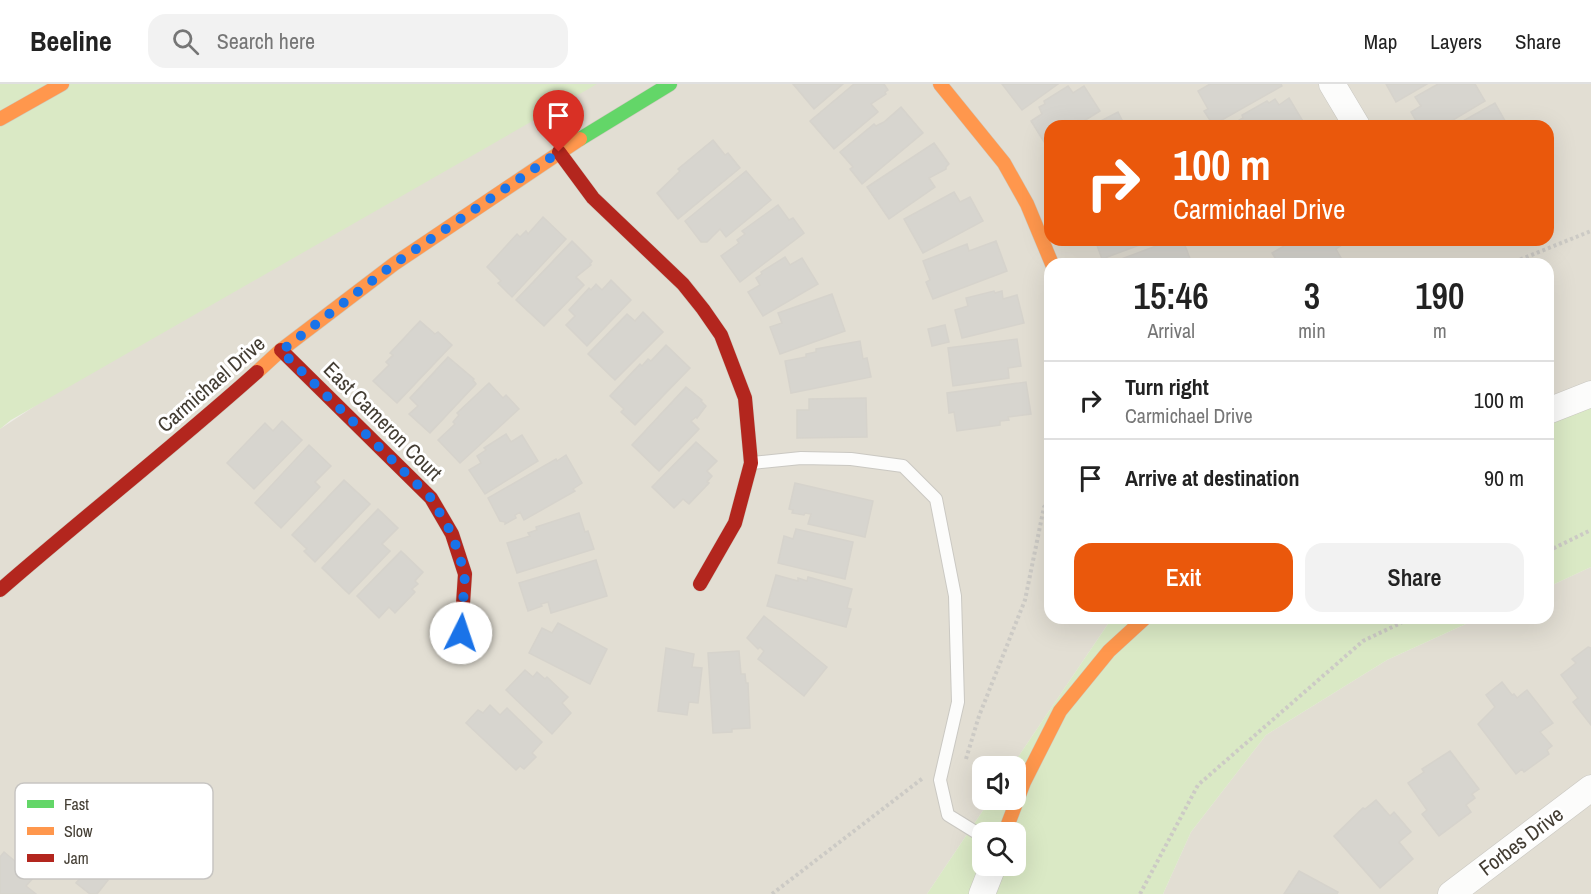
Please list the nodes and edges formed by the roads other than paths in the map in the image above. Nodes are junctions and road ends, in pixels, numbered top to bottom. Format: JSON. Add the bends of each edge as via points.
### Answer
{"nodes":[{"id":1,"x":62,"y":84,"type":"edge"},
{"id":2,"x":670,"y":84,"type":"edge"},
{"id":3,"x":940,"y":84,"type":"edge"},
{"id":4,"x":1332,"y":84,"type":"edge"},
{"id":5,"x":0,"y":119,"type":"edge"},
{"id":6,"x":1353,"y":120,"type":"edge"},
{"id":7,"x":559,"y":152,"type":"junction"},
{"id":8,"x":1044,"y":245,"type":"edge"},
{"id":9,"x":281,"y":351,"type":"junction"},
{"id":10,"x":1591,"y":394,"type":"edge"},
{"id":11,"x":1554,"y":409,"type":"edge"},
{"id":12,"x":751,"y":463,"type":"junction"},
{"id":13,"x":700,"y":584,"type":"dead end"},
{"id":14,"x":0,"y":590,"type":"edge"},
{"id":15,"x":1138,"y":624,"type":"edge"},
{"id":16,"x":461,"y":633,"type":"dead end"},
{"id":17,"x":1591,"y":788,"type":"edge"},
{"id":18,"x":1009,"y":822,"type":"edge"},
{"id":19,"x":972,"y":830,"type":"edge"},
{"id":20,"x":989,"y":876,"type":"edge"},
{"id":21,"x":982,"y":894,"type":"edge"},
{"id":22,"x":1451,"y":894,"type":"edge"}],
"edges":[{"from":1,"to":5,"type":"main road"},
{"from":2,"to":7,"type":"main road","name":"Carmichael Drive"},
{"from":3,"to":8,"type":"main road","via":[[1004,163]]},
{"from":4,"to":6,"type":"street"},
{"from":7,"to":9,"type":"main road","name":"Carmichael Drive","via":[[394,264]]},
{"from":7,"to":12,"type":"main road","via":[[593,198],[683,284],[721,335],[745,398]]},
{"from":9,"to":14,"type":"main road","name":"Carmichael Drive"},
{"from":9,"to":16,"type":"main road","name":"East Cameron Court","via":[[431,498],[452,534],[465,574]]},
{"from":10,"to":11,"type":"street"},
{"from":12,"to":13,"type":"main road","via":[[735,523]]},
{"from":12,"to":19,"type":"lane","via":[[801,458],[903,466],[936,499],[955,596],[958,702],[940,780],[948,815]]},
{"from":15,"to":18,"type":"main road","via":[[1109,651],[1060,711]]},
{"from":17,"to":22,"type":"street","name":"Forbes Drive"},
{"from":20,"to":21,"type":"street"}]}
